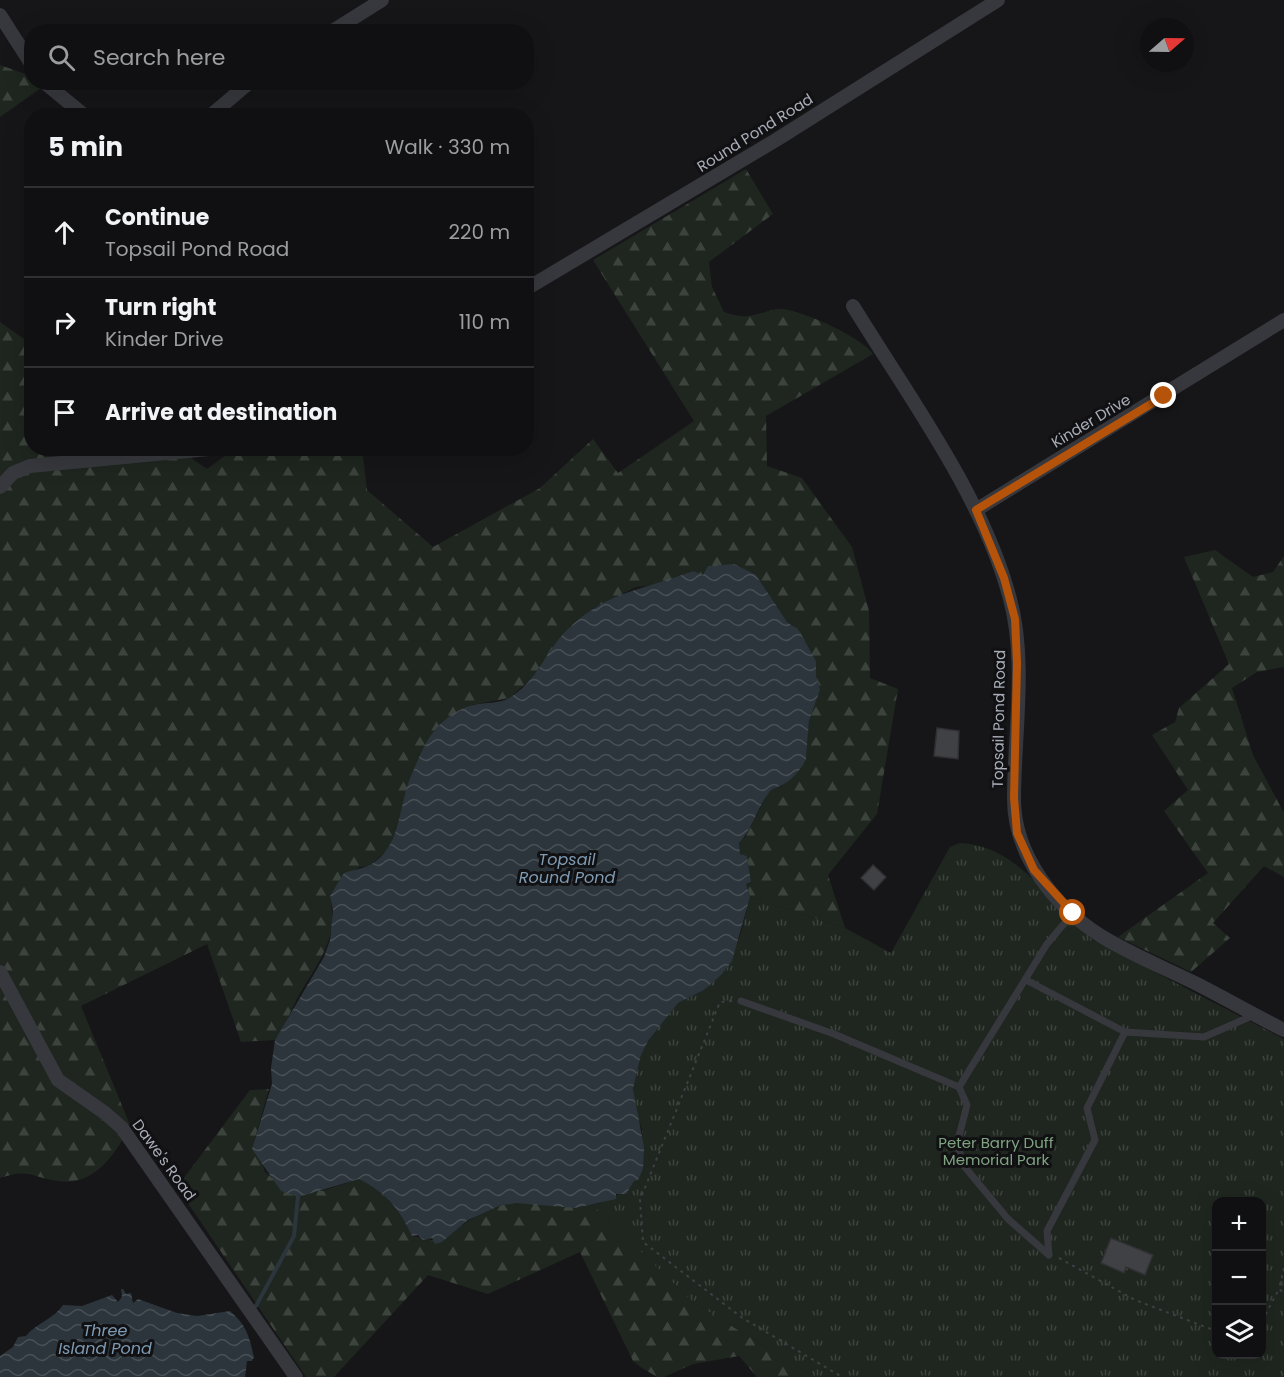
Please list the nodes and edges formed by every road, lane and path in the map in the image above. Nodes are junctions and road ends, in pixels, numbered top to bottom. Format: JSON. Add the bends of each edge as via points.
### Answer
{"nodes":[{"id":1,"x":381,"y":0,"type":"edge"},
{"id":2,"x":998,"y":0,"type":"edge"},
{"id":3,"x":0,"y":15,"type":"edge"},
{"id":4,"x":344,"y":24,"type":"edge"},
{"id":5,"x":24,"y":52,"type":"edge"},
{"id":6,"x":54,"y":90,"type":"edge"},
{"id":7,"x":241,"y":90,"type":"edge"},
{"id":8,"x":75,"y":108,"type":"edge"},
{"id":9,"x":219,"y":108,"type":"edge"},
{"id":10,"x":534,"y":284,"type":"edge"},
{"id":11,"x":853,"y":306,"type":"dead end"},
{"id":12,"x":1284,"y":320,"type":"edge"},
{"id":13,"x":135,"y":456,"type":"edge"},
{"id":14,"x":0,"y":487,"type":"edge"},
{"id":15,"x":976,"y":510,"type":"junction"},
{"id":16,"x":1073,"y":913,"type":"junction"},
{"id":17,"x":0,"y":972,"type":"edge"},
{"id":18,"x":1026,"y":980,"type":"junction"},
{"id":19,"x":741,"y":1001,"type":"joint"},
{"id":20,"x":1254,"y":1015,"type":"junction"},
{"id":21,"x":1284,"y":1030,"type":"edge"},
{"id":22,"x":1125,"y":1032,"type":"junction"},
{"id":23,"x":959,"y":1087,"type":"junction"},
{"id":24,"x":1049,"y":1255,"type":"junction"},
{"id":25,"x":1284,"y":1268,"type":"edge"},
{"id":26,"x":1279,"y":1289,"type":"junction"},
{"id":27,"x":1284,"y":1293,"type":"edge"},
{"id":28,"x":1266,"y":1313,"type":"edge"},
{"id":29,"x":1212,"y":1329,"type":"edge"},
{"id":30,"x":296,"y":1377,"type":"edge"},
{"id":31,"x":842,"y":1377,"type":"edge"}],
"edges":[{"from":1,"to":4,"type":"street"},
{"from":2,"to":10,"type":"street","name":"Round Pond Road","via":[[776,140]]},
{"from":3,"to":5,"type":"street"},
{"from":6,"to":8,"type":"street"},
{"from":7,"to":9,"type":"street"},
{"from":11,"to":15,"type":"street","name":"Topsail Pond Road"},
{"from":12,"to":15,"type":"street","name":"Kinder Drive"},
{"from":13,"to":14,"type":"street","via":[[30,466],[13,473]]},
{"from":15,"to":16,"type":"street","name":"Topsail Pond Road","via":[[1004,578],[1015,619],[1017,833],[1034,870]]},
{"from":16,"to":18,"type":"lane","via":[[1047,944]]},
{"from":16,"to":20,"type":"street","name":"Topsail Pond Road","via":[[1102,936]]},
{"from":17,"to":30,"type":"street","name":"Dawe's Road","via":[[58,1080],[122,1128]]},
{"from":18,"to":22,"type":"lane"},
{"from":18,"to":23,"type":"lane"},
{"from":19,"to":23,"type":"lane","via":[[834,1034]]},
{"from":19,"to":31,"type":"path","via":[[720,1002],[640,1200],[643,1242],[741,1317]]},
{"from":20,"to":21,"type":"street","name":"Topsail Pond Road"},
{"from":20,"to":22,"type":"lane","via":[[1204,1037]]},
{"from":22,"to":24,"type":"lane","via":[[1087,1108],[1095,1140],[1047,1232]]},
{"from":23,"to":24,"type":"lane","via":[[967,1105],[957,1144],[964,1166],[1008,1219]]},
{"from":24,"to":29,"type":"path","via":[[1135,1300]]},
{"from":25,"to":26,"type":"path"},
{"from":26,"to":27,"type":"path"},
{"from":26,"to":28,"type":"path"}]}
